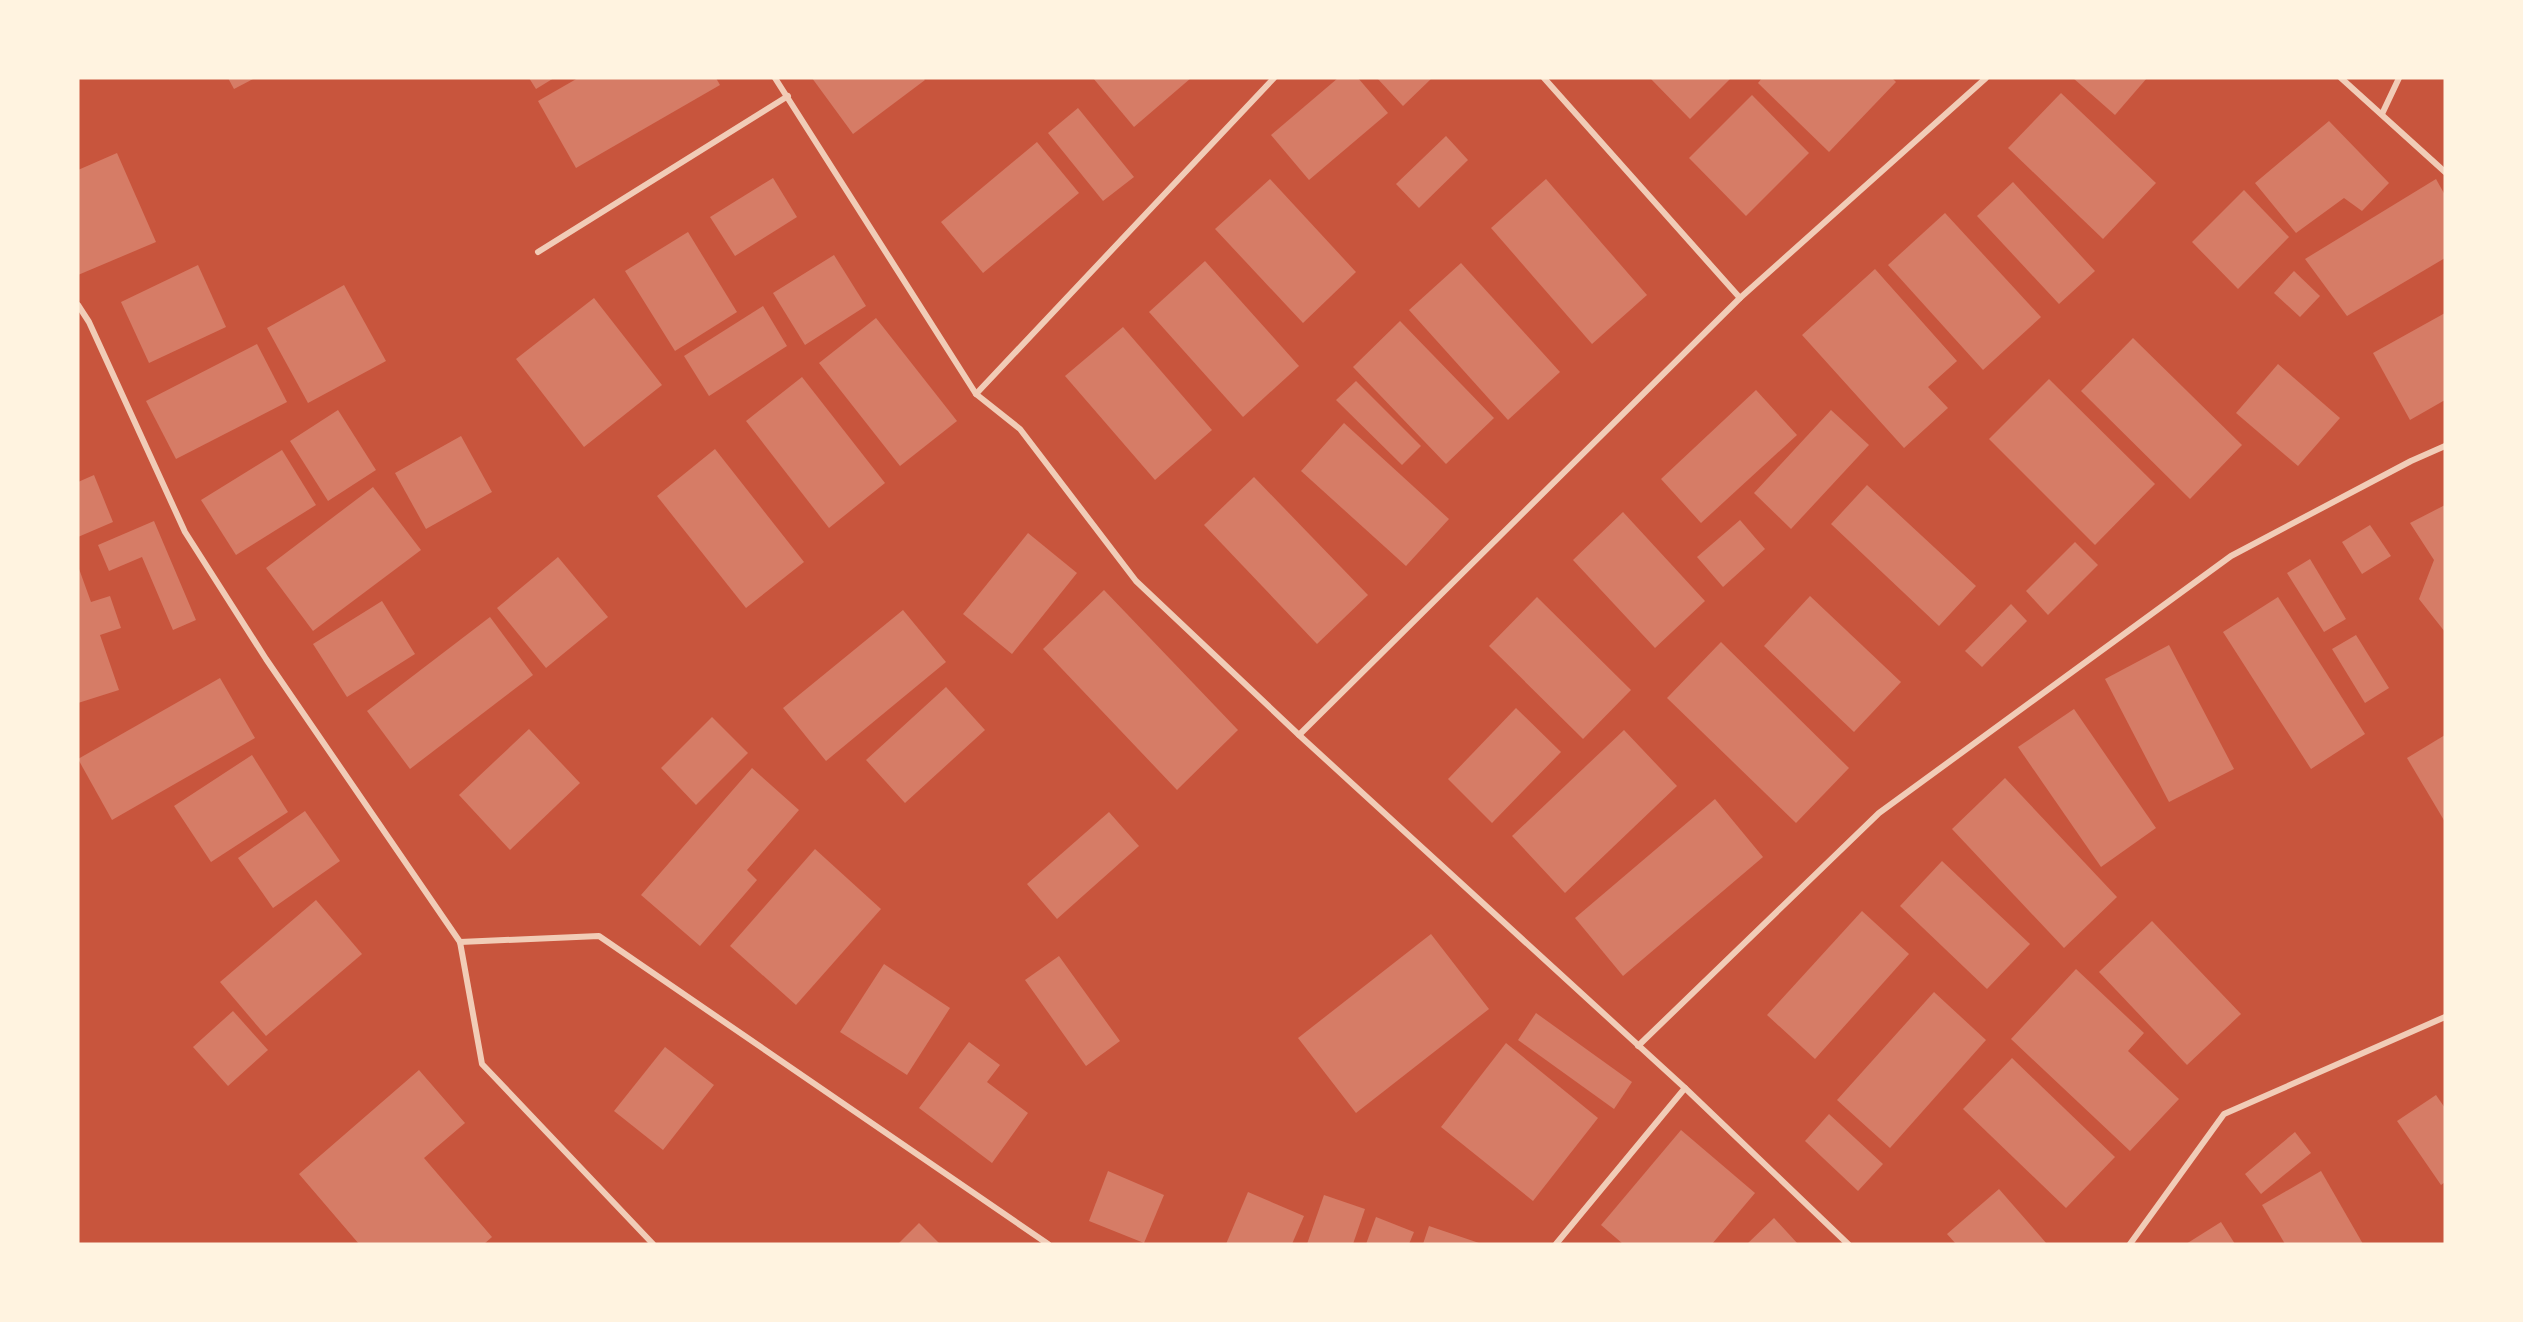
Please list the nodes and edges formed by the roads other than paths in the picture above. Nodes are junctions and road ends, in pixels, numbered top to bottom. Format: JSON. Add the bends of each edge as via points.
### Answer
{"nodes":[{"id":1,"x":775,"y":78,"type":"edge"},
{"id":2,"x":1274,"y":78,"type":"edge"},
{"id":3,"x":1544,"y":78,"type":"edge"},
{"id":4,"x":1986,"y":78,"type":"edge"},
{"id":5,"x":2341,"y":78,"type":"edge"},
{"id":6,"x":2399,"y":78,"type":"edge"},
{"id":7,"x":788,"y":96,"type":"junction"},
{"id":8,"x":2382,"y":114,"type":"junction"},
{"id":9,"x":2445,"y":172,"type":"edge"},
{"id":10,"x":538,"y":252,"type":"dead end"},
{"id":11,"x":1740,"y":298,"type":"junction"},
{"id":12,"x":78,"y":306,"type":"edge"},
{"id":13,"x":976,"y":394,"type":"junction"},
{"id":14,"x":2445,"y":446,"type":"edge"},
{"id":15,"x":1299,"y":735,"type":"junction"},
{"id":16,"x":460,"y":942,"type":"junction"},
{"id":17,"x":2445,"y":1017,"type":"edge"},
{"id":18,"x":1638,"y":1046,"type":"junction"},
{"id":19,"x":1685,"y":1088,"type":"junction"},
{"id":20,"x":653,"y":1244,"type":"edge"},
{"id":21,"x":1048,"y":1244,"type":"edge"},
{"id":22,"x":1556,"y":1244,"type":"edge"},
{"id":23,"x":1848,"y":1244,"type":"edge"},
{"id":24,"x":2130,"y":1244,"type":"edge"}],
"edges":[{"from":1,"to":7,"type":"street"},
{"from":2,"to":13,"type":"street"},
{"from":3,"to":11,"type":"street"},
{"from":4,"to":11,"type":"street"},
{"from":5,"to":8,"type":"street"},
{"from":6,"to":8,"type":"street"},
{"from":7,"to":10,"type":"street"},
{"from":7,"to":13,"type":"street"},
{"from":8,"to":9,"type":"street"},
{"from":11,"to":15,"type":"street"},
{"from":12,"to":16,"type":"street","via":[[89,322],[185,532],[266,659]]},
{"from":13,"to":15,"type":"street","via":[[1020,429],[1136,581]]},
{"from":14,"to":18,"type":"street","via":[[2231,555],[1879,813]]},
{"from":15,"to":18,"type":"street"},
{"from":16,"to":20,"type":"street","via":[[482,1064]]},
{"from":16,"to":21,"type":"street","via":[[599,936]]},
{"from":17,"to":24,"type":"street","via":[[2224,1114]]},
{"from":18,"to":19,"type":"street"},
{"from":19,"to":22,"type":"street"},
{"from":19,"to":23,"type":"street"}]}
